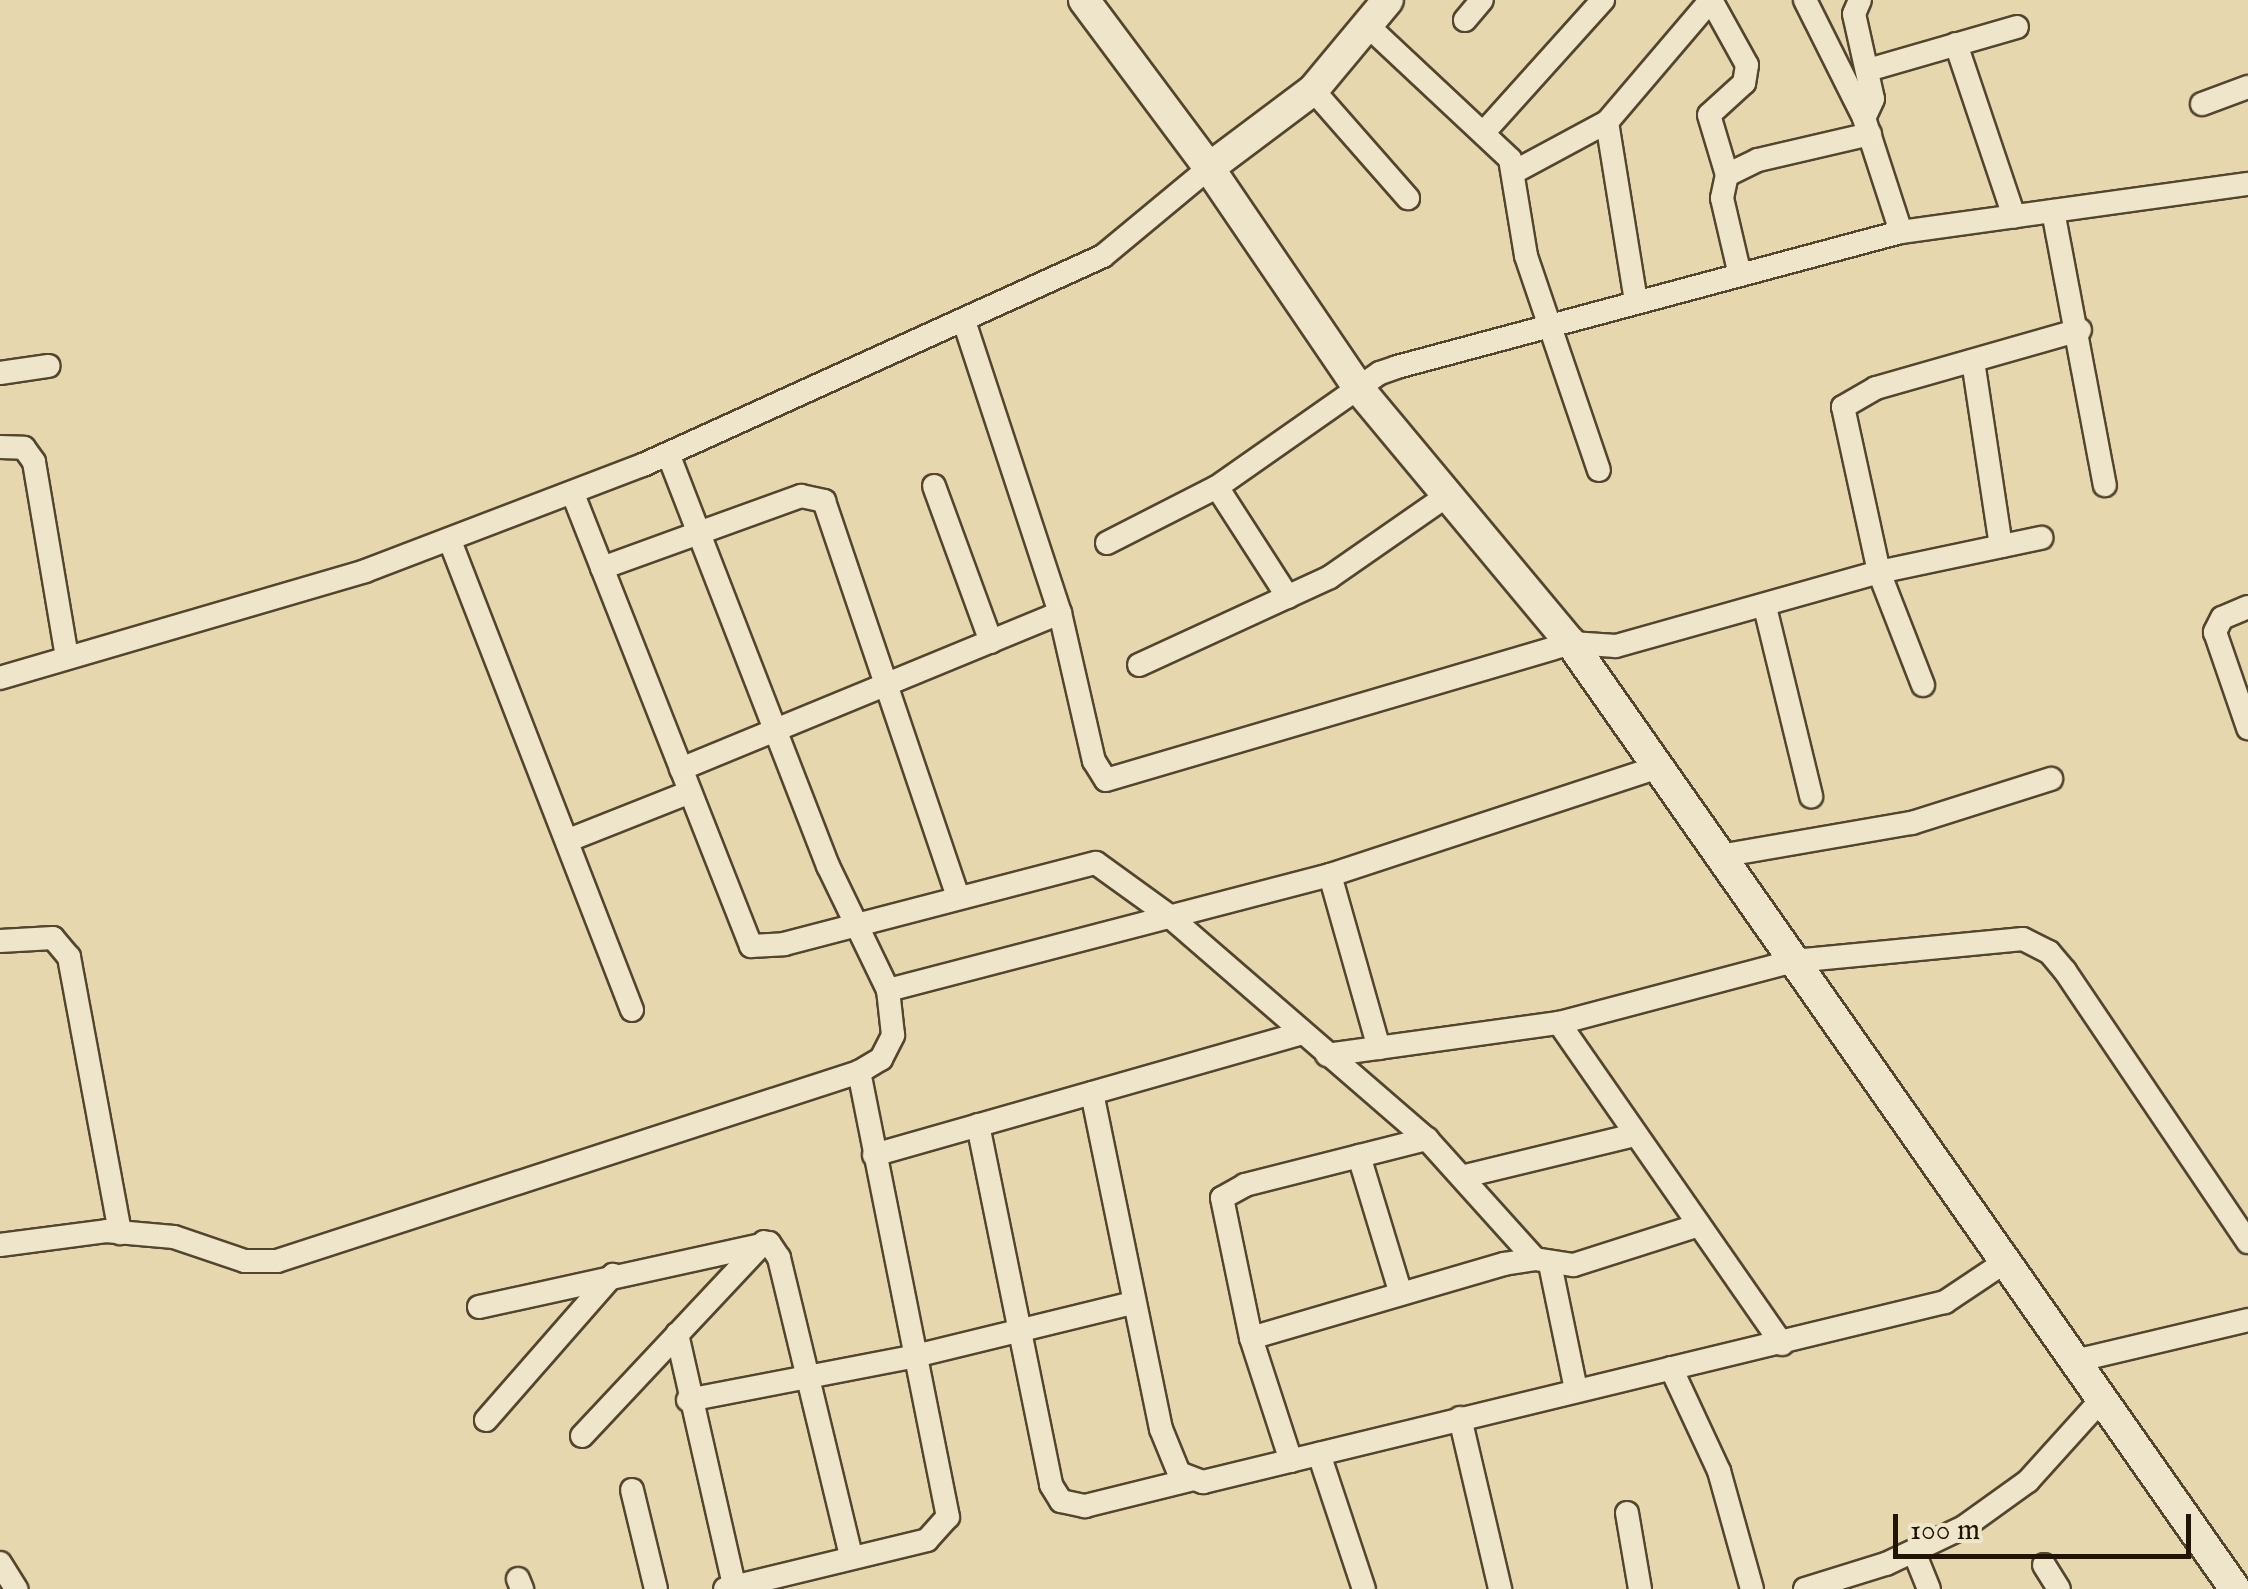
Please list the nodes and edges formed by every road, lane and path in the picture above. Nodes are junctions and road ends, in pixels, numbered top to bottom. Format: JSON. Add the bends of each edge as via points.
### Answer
{"nodes":[{"id":1,"x":1084,"y":0,"type":"edge"},
{"id":2,"x":1388,"y":0,"type":"edge"},
{"id":3,"x":1482,"y":0,"type":"edge"},
{"id":4,"x":1603,"y":0,"type":"edge"},
{"id":5,"x":1711,"y":0,"type":"edge"},
{"id":6,"x":1805,"y":0,"type":"edge"},
{"id":7,"x":1860,"y":0,"type":"edge"},
{"id":8,"x":1465,"y":20,"type":"dead end"},
{"id":9,"x":1367,"y":25,"type":"junction"},
{"id":10,"x":2017,"y":27,"type":"dead end"},
{"id":11,"x":1956,"y":44,"type":"junction"},
{"id":12,"x":1868,"y":70,"type":"junction"},
{"id":13,"x":2248,"y":87,"type":"edge"},
{"id":14,"x":1313,"y":90,"type":"junction"},
{"id":15,"x":2202,"y":104,"type":"dead end"},
{"id":16,"x":1607,"y":122,"type":"junction"},
{"id":17,"x":1867,"y":126,"type":"junction"},
{"id":18,"x":1486,"y":130,"type":"junction"},
{"id":19,"x":1209,"y":168,"type":"junction"},
{"id":20,"x":1514,"y":172,"type":"junction"},
{"id":21,"x":1727,"y":175,"type":"junction"},
{"id":22,"x":2248,"y":184,"type":"edge"},
{"id":23,"x":1408,"y":198,"type":"dead end"},
{"id":24,"x":2053,"y":210,"type":"junction"},
{"id":25,"x":2014,"y":216,"type":"junction"},
{"id":26,"x":1901,"y":232,"type":"junction"},
{"id":27,"x":1740,"y":276,"type":"junction"},
{"id":28,"x":1636,"y":302,"type":"junction"},
{"id":29,"x":964,"y":321,"type":"junction"},
{"id":30,"x":1546,"y":325,"type":"junction"},
{"id":31,"x":2080,"y":330,"type":"junction"},
{"id":32,"x":1973,"y":360,"type":"junction"},
{"id":33,"x":48,"y":366,"type":"dead end"},
{"id":34,"x":0,"y":373,"type":"edge"},
{"id":35,"x":1359,"y":390,"type":"junction"},
{"id":36,"x":0,"y":447,"type":"edge"},
{"id":37,"x":668,"y":454,"type":"junction"},
{"id":38,"x":1598,"y":470,"type":"dead end"},
{"id":39,"x":2105,"y":485,"type":"dead end"},
{"id":40,"x":934,"y":486,"type":"dead end"},
{"id":41,"x":1217,"y":487,"type":"junction"},
{"id":42,"x":573,"y":494,"type":"junction"},
{"id":43,"x":1445,"y":497,"type":"junction"},
{"id":44,"x":700,"y":532,"type":"junction"},
{"id":45,"x":2041,"y":538,"type":"dead end"},
{"id":46,"x":450,"y":541,"type":"junction"},
{"id":47,"x":1108,"y":543,"type":"dead end"},
{"id":48,"x":2000,"y":546,"type":"junction"},
{"id":49,"x":602,"y":568,"type":"junction"},
{"id":50,"x":1879,"y":572,"type":"junction"},
{"id":51,"x":1288,"y":597,"type":"junction"},
{"id":52,"x":1766,"y":606,"type":"junction"},
{"id":53,"x":2248,"y":607,"type":"edge"},
{"id":54,"x":1060,"y":614,"type":"junction"},
{"id":55,"x":991,"y":642,"type":"junction"},
{"id":56,"x":1571,"y":643,"type":"junction"},
{"id":57,"x":67,"y":657,"type":"junction"},
{"id":58,"x":1139,"y":664,"type":"dead end"},
{"id":59,"x":0,"y":678,"type":"edge"},
{"id":60,"x":890,"y":685,"type":"junction"},
{"id":61,"x":1923,"y":685,"type":"dead end"},
{"id":62,"x":2247,"y":725,"type":"edge"},
{"id":63,"x":777,"y":733,"type":"junction"},
{"id":64,"x":1658,"y":768,"type":"junction"},
{"id":65,"x":681,"y":769,"type":"junction"},
{"id":66,"x":2051,"y":780,"type":"dead end"},
{"id":67,"x":690,"y":792,"type":"junction"},
{"id":68,"x":1811,"y":796,"type":"dead end"},
{"id":69,"x":569,"y":840,"type":"junction"},
{"id":70,"x":1720,"y":856,"type":"junction"},
{"id":71,"x":1330,"y":876,"type":"junction"},
{"id":72,"x":958,"y":896,"type":"junction"},
{"id":73,"x":1168,"y":915,"type":"junction"},
{"id":74,"x":858,"y":924,"type":"junction"},
{"id":75,"x":0,"y":941,"type":"edge"},
{"id":76,"x":1794,"y":961,"type":"junction"},
{"id":77,"x":888,"y":990,"type":"junction"},
{"id":78,"x":632,"y":1010,"type":"dead end"},
{"id":79,"x":1559,"y":1023,"type":"junction"},
{"id":80,"x":1302,"y":1033,"type":"junction"},
{"id":81,"x":1380,"y":1048,"type":"junction"},
{"id":82,"x":1327,"y":1056,"type":"junction"},
{"id":83,"x":859,"y":1072,"type":"junction"},
{"id":84,"x":1092,"y":1093,"type":"junction"},
{"id":85,"x":978,"y":1125,"type":"junction"},
{"id":86,"x":1635,"y":1135,"type":"junction"},
{"id":87,"x":1427,"y":1139,"type":"junction"},
{"id":88,"x":874,"y":1155,"type":"junction"},
{"id":89,"x":1359,"y":1156,"type":"junction"},
{"id":90,"x":1465,"y":1176,"type":"junction"},
{"id":91,"x":1699,"y":1225,"type":"junction"},
{"id":92,"x":120,"y":1234,"type":"junction"},
{"id":93,"x":764,"y":1242,"type":"junction"},
{"id":94,"x":2248,"y":1242,"type":"edge"},
{"id":95,"x":0,"y":1244,"type":"edge"},
{"id":96,"x":1543,"y":1262,"type":"junction"},
{"id":97,"x":2005,"y":1262,"type":"junction"},
{"id":98,"x":613,"y":1275,"type":"junction"},
{"id":99,"x":1401,"y":1294,"type":"junction"},
{"id":100,"x":1133,"y":1303,"type":"junction"},
{"id":101,"x":478,"y":1307,"type":"dead end"},
{"id":102,"x":2248,"y":1320,"type":"edge"},
{"id":103,"x":1020,"y":1331,"type":"junction"},
{"id":104,"x":678,"y":1334,"type":"junction"},
{"id":105,"x":1251,"y":1338,"type":"junction"},
{"id":106,"x":1782,"y":1344,"type":"junction"},
{"id":107,"x":911,"y":1357,"type":"junction"},
{"id":108,"x":2075,"y":1361,"type":"junction"},
{"id":109,"x":1671,"y":1368,"type":"junction"},
{"id":110,"x":804,"y":1378,"type":"junction"},
{"id":111,"x":1576,"y":1389,"type":"junction"},
{"id":112,"x":2102,"y":1399,"type":"junction"},
{"id":113,"x":688,"y":1400,"type":"junction"},
{"id":114,"x":1460,"y":1418,"type":"junction"},
{"id":115,"x":486,"y":1420,"type":"dead end"},
{"id":116,"x":582,"y":1436,"type":"dead end"},
{"id":117,"x":1319,"y":1454,"type":"junction"},
{"id":118,"x":1291,"y":1460,"type":"junction"},
{"id":119,"x":1190,"y":1480,"type":"junction"},
{"id":120,"x":632,"y":1490,"type":"dead end"},
{"id":121,"x":1626,"y":1514,"type":"dead end"},
{"id":122,"x":1914,"y":1552,"type":"junction"},
{"id":123,"x":851,"y":1556,"type":"junction"},
{"id":124,"x":0,"y":1563,"type":"edge"},
{"id":125,"x":2044,"y":1565,"type":"dead end"},
{"id":126,"x":732,"y":1588,"type":"edge"},
{"id":127,"x":16,"y":1589,"type":"edge"},
{"id":128,"x":656,"y":1589,"type":"edge"},
{"id":129,"x":1364,"y":1589,"type":"edge"},
{"id":130,"x":1500,"y":1589,"type":"edge"},
{"id":131,"x":1640,"y":1589,"type":"edge"},
{"id":132,"x":1752,"y":1589,"type":"edge"},
{"id":133,"x":1805,"y":1589,"type":"edge"},
{"id":134,"x":1929,"y":1589,"type":"edge"},
{"id":135,"x":2059,"y":1589,"type":"edge"},
{"id":136,"x":2235,"y":1589,"type":"edge"}],
"edges":[{"from":1,"to":19,"type":"street"},
{"from":2,"to":9,"type":"street"},
{"from":3,"to":8,"type":"street"},
{"from":4,"to":18,"type":"street"},
{"from":5,"to":16,"type":"street"},
{"from":5,"to":21,"type":"street","via":[[1747,65],[1744,82],[1709,115]]},
{"from":6,"to":17,"type":"street"},
{"from":7,"to":12,"type":"street","via":[[1854,14]]},
{"from":9,"to":14,"type":"street"},
{"from":9,"to":18,"type":"street"},
{"from":10,"to":11,"type":"street"},
{"from":11,"to":12,"type":"street"},
{"from":11,"to":25,"type":"street"},
{"from":12,"to":17,"type":"street","via":[[1873,99]]},
{"from":13,"to":15,"type":"street"},
{"from":14,"to":19,"type":"street"},
{"from":14,"to":23,"type":"street"},
{"from":16,"to":20,"type":"street"},
{"from":16,"to":28,"type":"street"},
{"from":17,"to":21,"type":"street"},
{"from":17,"to":26,"type":"street"},
{"from":18,"to":20,"type":"street"},
{"from":19,"to":29,"type":"street","via":[[1103,256]]},
{"from":19,"to":35,"type":"street"},
{"from":20,"to":30,"type":"street","via":[[1517,215]]},
{"from":21,"to":27,"type":"street","via":[[1722,198]]},
{"from":22,"to":24,"type":"street"},
{"from":24,"to":25,"type":"street"},
{"from":24,"to":31,"type":"street"},
{"from":25,"to":26,"type":"street"},
{"from":26,"to":27,"type":"street"},
{"from":27,"to":28,"type":"street"},
{"from":28,"to":30,"type":"street"},
{"from":29,"to":37,"type":"street"},
{"from":29,"to":54,"type":"street"},
{"from":30,"to":35,"type":"street","via":[[1380,373]]},
{"from":30,"to":38,"type":"street"},
{"from":31,"to":32,"type":"street"},
{"from":31,"to":39,"type":"street"},
{"from":32,"to":48,"type":"street"},
{"from":32,"to":50,"type":"street","via":[[1876,388],[1843,407]]},
{"from":33,"to":34,"type":"street"},
{"from":35,"to":41,"type":"street"},
{"from":35,"to":43,"type":"street"},
{"from":36,"to":57,"type":"street","via":[[24,448],[34,462]]},
{"from":37,"to":42,"type":"street"},
{"from":37,"to":44,"type":"street"},
{"from":40,"to":55,"type":"street"},
{"from":41,"to":47,"type":"street"},
{"from":41,"to":51,"type":"street"},
{"from":42,"to":46,"type":"street"},
{"from":42,"to":49,"type":"street"},
{"from":43,"to":51,"type":"street","via":[[1330,577]]},
{"from":43,"to":56,"type":"street"},
{"from":44,"to":49,"type":"street"},
{"from":44,"to":60,"type":"street","via":[[801,496],[824,501]]},
{"from":44,"to":63,"type":"street"},
{"from":45,"to":48,"type":"street"},
{"from":46,"to":57,"type":"street"},
{"from":46,"to":69,"type":"street"},
{"from":48,"to":50,"type":"street"},
{"from":49,"to":65,"type":"street"},
{"from":50,"to":52,"type":"street"},
{"from":50,"to":61,"type":"street"},
{"from":51,"to":58,"type":"street"},
{"from":52,"to":56,"type":"street","via":[[1616,646]]},
{"from":52,"to":68,"type":"street"},
{"from":53,"to":62,"type":"street","via":[[2222,618],[2215,632]]},
{"from":54,"to":55,"type":"street"},
{"from":54,"to":56,"type":"street","via":[[1094,761],[1101,777],[1112,780]]},
{"from":55,"to":60,"type":"street"},
{"from":56,"to":64,"type":"street"},
{"from":57,"to":59,"type":"street"},
{"from":60,"to":63,"type":"street"},
{"from":60,"to":72,"type":"street"},
{"from":63,"to":65,"type":"street"},
{"from":63,"to":74,"type":"street"},
{"from":64,"to":70,"type":"street"},
{"from":64,"to":71,"type":"street"},
{"from":65,"to":67,"type":"street"},
{"from":66,"to":70,"type":"street","via":[[1912,822]]},
{"from":67,"to":69,"type":"street"},
{"from":67,"to":74,"type":"street","via":[[750,946],[767,948]]},
{"from":69,"to":78,"type":"street"},
{"from":70,"to":76,"type":"street"},
{"from":71,"to":73,"type":"street"},
{"from":71,"to":81,"type":"street"},
{"from":72,"to":73,"type":"street","via":[[1085,862],[1115,874]]},
{"from":72,"to":74,"type":"street"},
{"from":73,"to":77,"type":"street"},
{"from":73,"to":80,"type":"street"},
{"from":74,"to":77,"type":"street"},
{"from":75,"to":92,"type":"street","via":[[54,938],[69,956]]},
{"from":76,"to":79,"type":"street"},
{"from":76,"to":94,"type":"street","via":[[2023,939],[2038,944],[2065,972]]},
{"from":76,"to":97,"type":"street"},
{"from":77,"to":83,"type":"street","via":[[893,1036],[881,1059]]},
{"from":79,"to":81,"type":"street"},
{"from":79,"to":86,"type":"street"},
{"from":80,"to":82,"type":"street"},
{"from":80,"to":84,"type":"street"},
{"from":81,"to":82,"type":"street"},
{"from":82,"to":87,"type":"street"},
{"from":83,"to":88,"type":"street"},
{"from":83,"to":92,"type":"street","via":[[547,1168],[291,1257],[245,1261],[162,1237]]},
{"from":84,"to":85,"type":"street"},
{"from":84,"to":100,"type":"street"},
{"from":85,"to":88,"type":"street"},
{"from":85,"to":103,"type":"street"},
{"from":86,"to":90,"type":"street"},
{"from":86,"to":91,"type":"street"},
{"from":87,"to":89,"type":"street"},
{"from":87,"to":90,"type":"street"},
{"from":88,"to":107,"type":"street"},
{"from":89,"to":99,"type":"street"},
{"from":89,"to":105,"type":"street","via":[[1232,1188],[1222,1198]]},
{"from":90,"to":96,"type":"street"},
{"from":91,"to":96,"type":"street","via":[[1574,1264]]},
{"from":91,"to":106,"type":"street"},
{"from":92,"to":95,"type":"street","via":[[72,1232]]},
{"from":93,"to":98,"type":"street"},
{"from":93,"to":104,"type":"street"},
{"from":93,"to":110,"type":"street","via":[[779,1258]]},
{"from":96,"to":99,"type":"street"},
{"from":96,"to":111,"type":"street"},
{"from":97,"to":106,"type":"street","via":[[1944,1302]]},
{"from":97,"to":108,"type":"street"},
{"from":98,"to":101,"type":"street"},
{"from":98,"to":115,"type":"street"},
{"from":99,"to":105,"type":"street"},
{"from":100,"to":103,"type":"street"},
{"from":100,"to":119,"type":"street","via":[[1169,1455]]},
{"from":102,"to":108,"type":"street"},
{"from":103,"to":107,"type":"street"},
{"from":103,"to":119,"type":"street","via":[[1060,1501],[1085,1506]]},
{"from":104,"to":113,"type":"street"},
{"from":104,"to":116,"type":"street"},
{"from":105,"to":118,"type":"street"},
{"from":106,"to":109,"type":"street"},
{"from":107,"to":110,"type":"street"},
{"from":107,"to":123,"type":"street","via":[[948,1517],[927,1540]]},
{"from":108,"to":112,"type":"street"},
{"from":109,"to":111,"type":"street"},
{"from":109,"to":132,"type":"street","via":[[1718,1471]]},
{"from":110,"to":113,"type":"street"},
{"from":110,"to":123,"type":"street"},
{"from":111,"to":114,"type":"street"},
{"from":112,"to":122,"type":"street","via":[[2028,1481],[1964,1527]]},
{"from":112,"to":136,"type":"street"},
{"from":113,"to":126,"type":"street"},
{"from":114,"to":117,"type":"street"},
{"from":114,"to":130,"type":"street"},
{"from":117,"to":118,"type":"street"},
{"from":117,"to":129,"type":"street"},
{"from":118,"to":119,"type":"street","via":[[1222,1480]]},
{"from":120,"to":128,"type":"street"},
{"from":121,"to":131,"type":"street"},
{"from":122,"to":133,"type":"street"},
{"from":122,"to":134,"type":"street"},
{"from":123,"to":126,"type":"street"},
{"from":124,"to":127,"type":"street"},
{"from":125,"to":135,"type":"street"}]}
